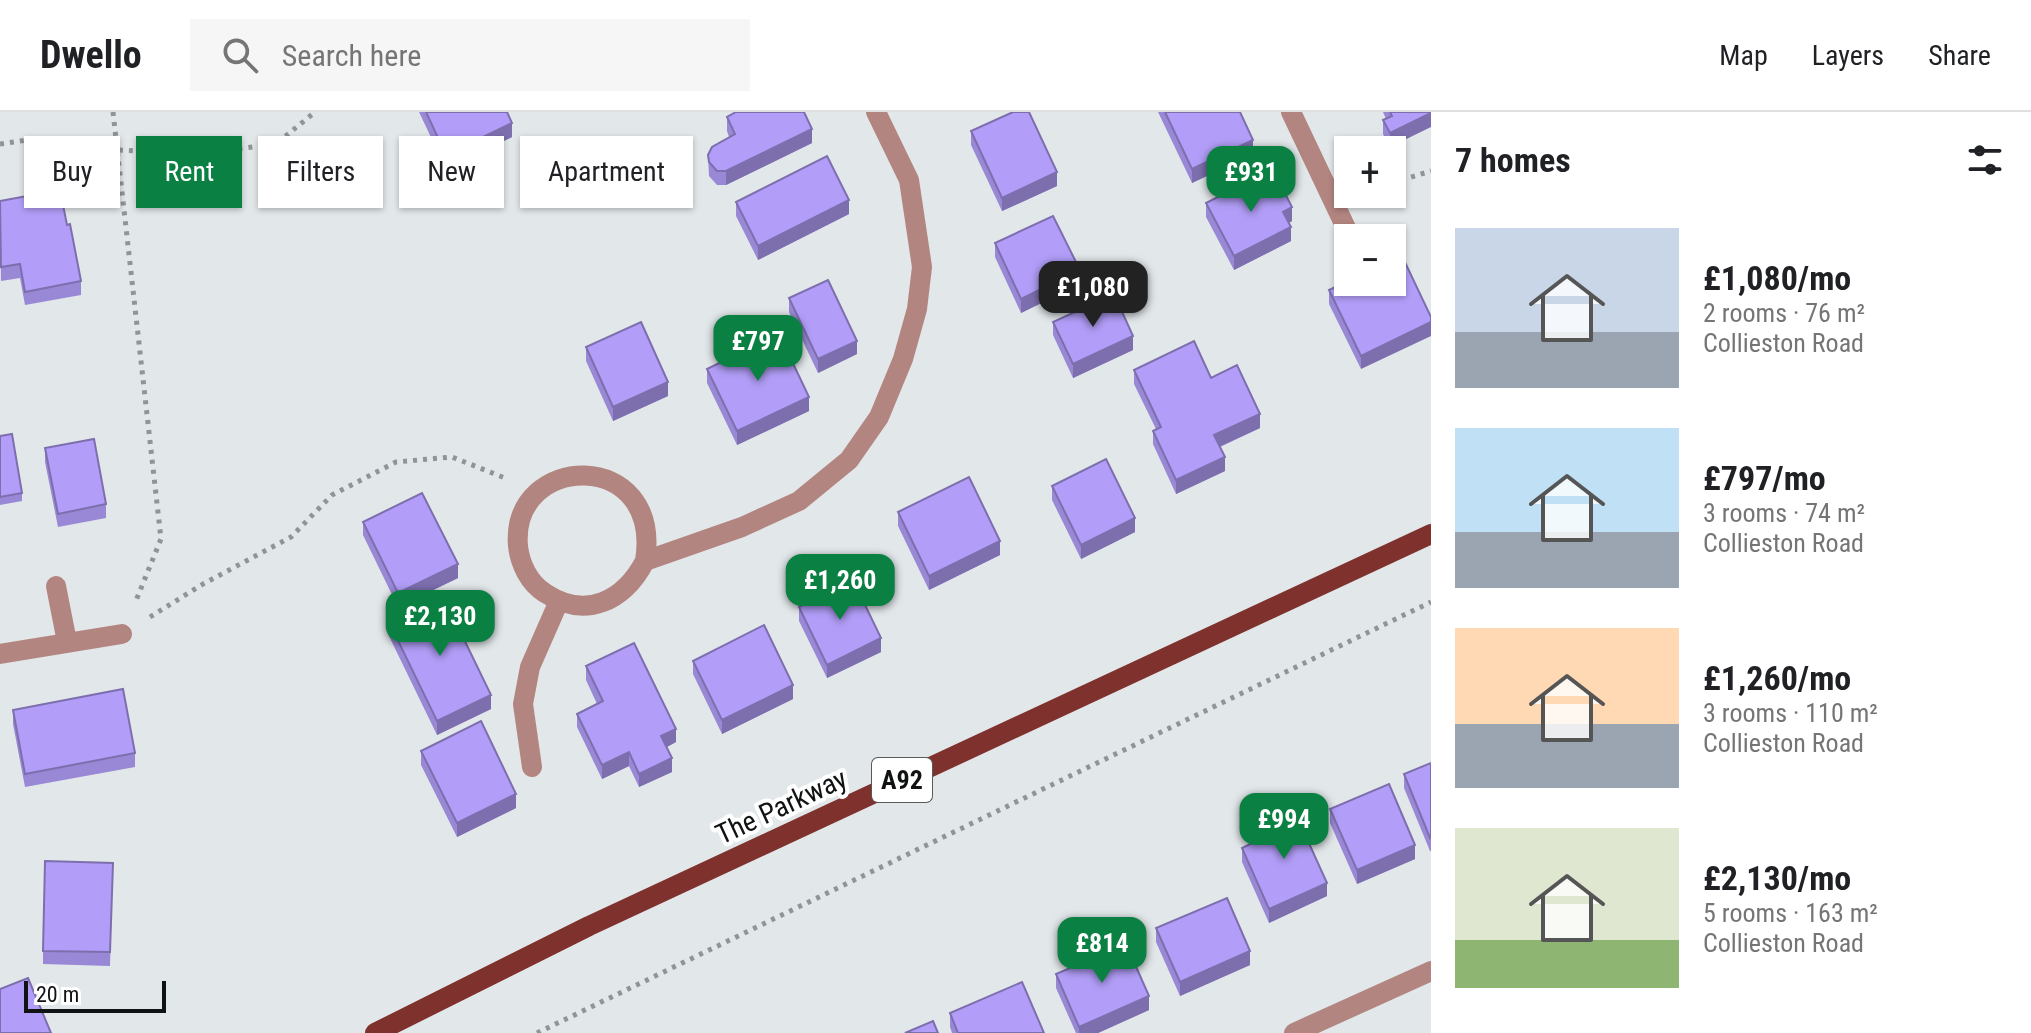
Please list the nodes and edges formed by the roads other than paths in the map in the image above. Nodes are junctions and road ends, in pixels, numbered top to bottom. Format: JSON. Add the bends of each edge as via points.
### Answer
{"nodes":[{"id":1,"x":876,"y":112,"type":"edge"},
{"id":2,"x":1291,"y":112,"type":"edge"},
{"id":3,"x":1344,"y":224,"type":"edge"},
{"id":4,"x":1431,"y":534,"type":"edge"},
{"id":5,"x":645,"y":561,"type":"junction"},
{"id":6,"x":56,"y":586,"type":"dead end"},
{"id":7,"x":559,"y":601,"type":"junction"},
{"id":8,"x":122,"y":634,"type":"road end"},
{"id":9,"x":67,"y":642,"type":"junction"},
{"id":10,"x":0,"y":654,"type":"edge"},
{"id":11,"x":532,"y":767,"type":"dead end"},
{"id":12,"x":1431,"y":971,"type":"edge"},
{"id":13,"x":375,"y":1033,"type":"edge"},
{"id":14,"x":1294,"y":1033,"type":"edge"}],
"edges":[{"from":1,"to":5,"type":"street","via":[[909,180],[922,267],[910,334],[879,417],[849,460],[799,501]]},
{"from":2,"to":3,"type":"street"},
{"from":4,"to":13,"type":"main road","name":"The Parkway","number":"A92","via":[[589,926]]},
{"from":5,"to":7,"type":"street","via":[[635,580],[601,603]]},
{"from":5,"to":7,"type":"street","via":[[644,516],[633,497],[595,475],[551,482],[533,496],[517,535],[527,575]]},
{"from":6,"to":9,"type":"street"},
{"from":7,"to":11,"type":"street","via":[[530,667],[523,704]]},
{"from":8,"to":9,"type":"street"},
{"from":9,"to":10,"type":"street"},
{"from":12,"to":14,"type":"street"}]}
